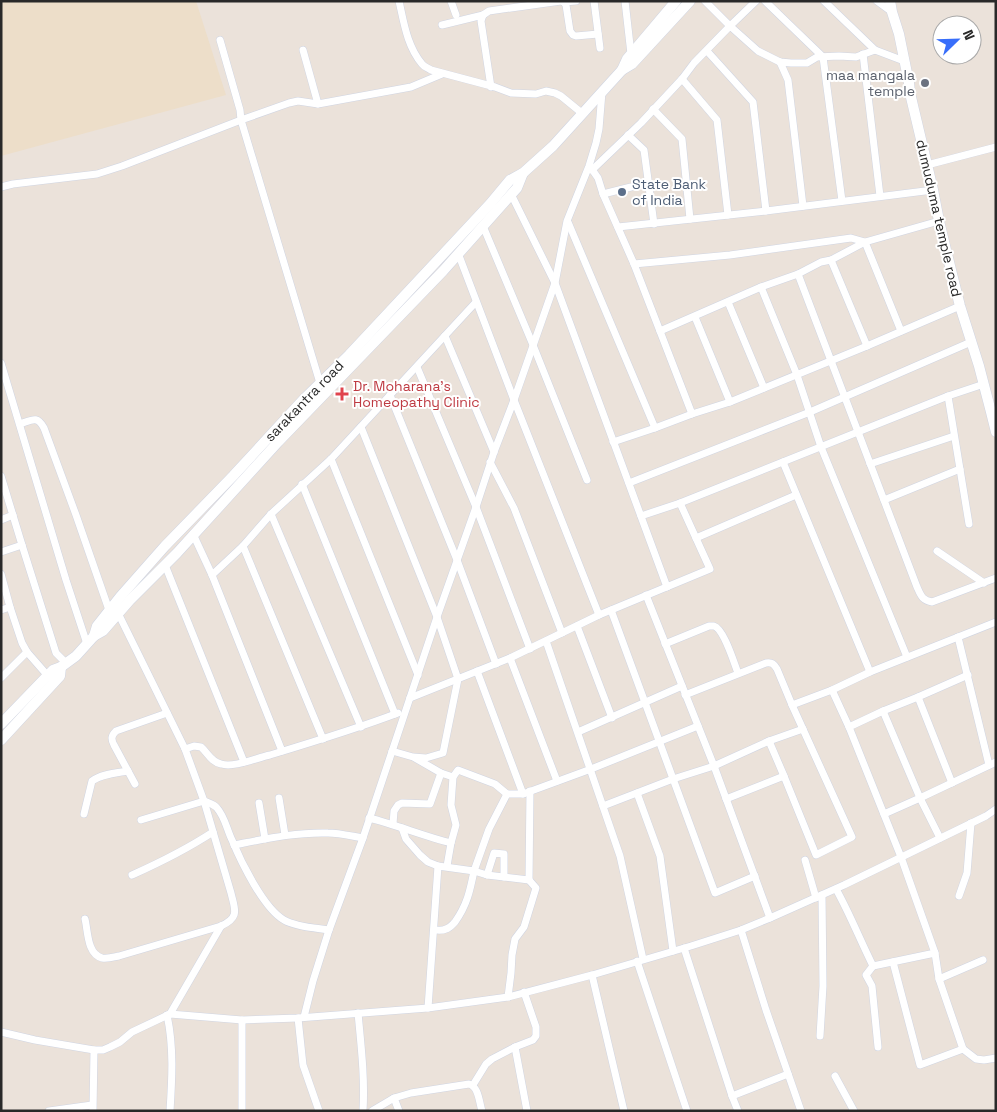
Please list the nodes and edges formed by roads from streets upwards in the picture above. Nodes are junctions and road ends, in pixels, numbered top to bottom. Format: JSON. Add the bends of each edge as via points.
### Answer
{"nodes":[{"id":1,"x":399,"y":1,"type":"edge"},
{"id":2,"x":451,"y":1,"type":"edge"},
{"id":3,"x":576,"y":1,"type":"edge"},
{"id":4,"x":594,"y":1,"type":"edge"},
{"id":5,"x":624,"y":1,"type":"edge"},
{"id":6,"x":676,"y":1,"type":"edge"},
{"id":7,"x":690,"y":1,"type":"edge"},
{"id":8,"x":705,"y":1,"type":"edge"},
{"id":9,"x":756,"y":1,"type":"edge"},
{"id":10,"x":765,"y":1,"type":"edge"},
{"id":11,"x":824,"y":1,"type":"edge"},
{"id":12,"x":877,"y":1,"type":"edge"},
{"id":13,"x":562,"y":2,"type":"edge"},
{"id":14,"x":891,"y":6,"type":"edge"},
{"id":15,"x":456,"y":15,"type":"dead end"},
{"id":16,"x":483,"y":15,"type":"junction"},
{"id":17,"x":442,"y":25,"type":"dead end"},
{"id":18,"x":730,"y":26,"type":"junction"},
{"id":19,"x":598,"y":34,"type":"junction"},
{"id":20,"x":220,"y":40,"type":"dead end"},
{"id":21,"x":600,"y":48,"type":"dead end"},
{"id":22,"x":303,"y":50,"type":"dead end"},
{"id":23,"x":875,"y":50,"type":"junction"},
{"id":24,"x":707,"y":51,"type":"junction"},
{"id":25,"x":631,"y":54,"type":"junction"},
{"id":26,"x":863,"y":54,"type":"junction"},
{"id":27,"x":823,"y":57,"type":"junction"},
{"id":28,"x":904,"y":61,"type":"junction"},
{"id":29,"x":780,"y":62,"type":"junction"},
{"id":30,"x":622,"y":70,"type":"junction"},
{"id":31,"x":442,"y":74,"type":"junction"},
{"id":32,"x":682,"y":79,"type":"junction"},
{"id":33,"x":491,"y":87,"type":"junction"},
{"id":34,"x":602,"y":92,"type":"junction"},
{"id":35,"x":318,"y":104,"type":"junction"},
{"id":36,"x":653,"y":109,"type":"junction"},
{"id":37,"x":583,"y":114,"type":"junction"},
{"id":38,"x":241,"y":120,"type":"junction"},
{"id":39,"x":628,"y":135,"type":"junction"},
{"id":40,"x":996,"y":147,"type":"edge"},
{"id":41,"x":927,"y":165,"type":"junction"},
{"id":42,"x":591,"y":168,"type":"junction"},
{"id":43,"x":523,"y":173,"type":"junction"},
{"id":44,"x":1,"y":187,"type":"edge"},
{"id":45,"x":632,"y":187,"type":"dead end"},
{"id":46,"x":933,"y":190,"type":"junction"},
{"id":47,"x":511,"y":194,"type":"junction"},
{"id":48,"x":603,"y":194,"type":"junction"},
{"id":49,"x":880,"y":196,"type":"junction"},
{"id":50,"x":842,"y":201,"type":"junction"},
{"id":51,"x":803,"y":206,"type":"junction"},
{"id":52,"x":766,"y":211,"type":"junction"},
{"id":53,"x":728,"y":215,"type":"junction"},
{"id":54,"x":690,"y":219,"type":"junction"},
{"id":55,"x":939,"y":220,"type":"junction"},
{"id":56,"x":568,"y":221,"type":"junction"},
{"id":57,"x":654,"y":224,"type":"junction"},
{"id":58,"x":483,"y":226,"type":"junction"},
{"id":59,"x":618,"y":227,"type":"junction"},
{"id":60,"x":865,"y":242,"type":"junction"},
{"id":61,"x":458,"y":253,"type":"junction"},
{"id":62,"x":832,"y":260,"type":"junction"},
{"id":63,"x":634,"y":264,"type":"junction"},
{"id":64,"x":798,"y":274,"type":"junction"},
{"id":65,"x":554,"y":283,"type":"junction"},
{"id":66,"x":761,"y":287,"type":"junction"},
{"id":67,"x":476,"y":302,"type":"junction"},
{"id":68,"x":728,"y":302,"type":"junction"},
{"id":69,"x":960,"y":306,"type":"junction"},
{"id":70,"x":694,"y":317,"type":"junction"},
{"id":71,"x":660,"y":331,"type":"junction"},
{"id":72,"x":901,"y":331,"type":"junction"},
{"id":73,"x":445,"y":336,"type":"junction"},
{"id":74,"x":971,"y":342,"type":"junction"},
{"id":75,"x":533,"y":345,"type":"junction"},
{"id":76,"x":867,"y":346,"type":"junction"},
{"id":77,"x":832,"y":360,"type":"junction"},
{"id":78,"x":1,"y":363,"type":"edge"},
{"id":79,"x":417,"y":366,"type":"junction"},
{"id":80,"x":3,"y":371,"type":"edge"},
{"id":81,"x":797,"y":374,"type":"junction"},
{"id":82,"x":320,"y":383,"type":"junction"},
{"id":83,"x":984,"y":384,"type":"junction"},
{"id":84,"x":764,"y":388,"type":"junction"},
{"id":85,"x":390,"y":396,"type":"junction"},
{"id":86,"x":845,"y":396,"type":"junction"},
{"id":87,"x":948,"y":396,"type":"junction"},
{"id":88,"x":514,"y":400,"type":"junction"},
{"id":89,"x":730,"y":402,"type":"junction"},
{"id":90,"x":810,"y":412,"type":"junction"},
{"id":91,"x":692,"y":414,"type":"junction"},
{"id":92,"x":994,"y":419,"type":"edge"},
{"id":93,"x":20,"y":424,"type":"junction"},
{"id":94,"x":361,"y":427,"type":"junction"},
{"id":95,"x":655,"y":428,"type":"junction"},
{"id":96,"x":858,"y":432,"type":"junction"},
{"id":97,"x":996,"y":432,"type":"edge"},
{"id":98,"x":954,"y":436,"type":"junction"},
{"id":99,"x":613,"y":442,"type":"junction"},
{"id":100,"x":821,"y":447,"type":"junction"},
{"id":101,"x":494,"y":452,"type":"junction"},
{"id":102,"x":331,"y":459,"type":"junction"},
{"id":103,"x":490,"y":462,"type":"junction"},
{"id":104,"x":783,"y":462,"type":"junction"},
{"id":105,"x":870,"y":464,"type":"junction"},
{"id":106,"x":960,"y":469,"type":"junction"},
{"id":107,"x":1,"y":476,"type":"edge"},
{"id":108,"x":587,"y":480,"type":"dead end"},
{"id":109,"x":629,"y":483,"type":"junction"},
{"id":110,"x":302,"y":484,"type":"junction"},
{"id":111,"x":796,"y":495,"type":"junction"},
{"id":112,"x":884,"y":500,"type":"junction"},
{"id":113,"x":680,"y":503,"type":"junction"},
{"id":114,"x":476,"y":507,"type":"junction"},
{"id":115,"x":271,"y":514,"type":"junction"},
{"id":116,"x":13,"y":515,"type":"junction"},
{"id":117,"x":641,"y":516,"type":"junction"},
{"id":118,"x":1,"y":520,"type":"edge"},
{"id":119,"x":969,"y":524,"type":"dead end"},
{"id":120,"x":193,"y":534,"type":"junction"},
{"id":121,"x":696,"y":538,"type":"junction"},
{"id":122,"x":22,"y":545,"type":"junction"},
{"id":123,"x":243,"y":546,"type":"junction"},
{"id":124,"x":937,"y":551,"type":"dead end"},
{"id":125,"x":1,"y":552,"type":"edge"},
{"id":126,"x":457,"y":560,"type":"junction"},
{"id":127,"x":165,"y":565,"type":"junction"},
{"id":128,"x":212,"y":575,"type":"junction"},
{"id":129,"x":2,"y":578,"type":"edge"},
{"id":130,"x":996,"y":578,"type":"edge"},
{"id":131,"x":984,"y":583,"type":"junction"},
{"id":132,"x":667,"y":587,"type":"junction"},
{"id":133,"x":646,"y":595,"type":"junction"},
{"id":134,"x":10,"y":607,"type":"junction"},
{"id":135,"x":1,"y":610,"type":"edge"},
{"id":136,"x":611,"y":610,"type":"junction"},
{"id":137,"x":114,"y":612,"type":"junction"},
{"id":138,"x":599,"y":615,"type":"junction"},
{"id":139,"x":437,"y":617,"type":"junction"},
{"id":140,"x":996,"y":623,"type":"edge"},
{"id":141,"x":577,"y":626,"type":"junction"},
{"id":142,"x":562,"y":633,"type":"junction"},
{"id":143,"x":958,"y":637,"type":"junction"},
{"id":144,"x":90,"y":640,"type":"junction"},
{"id":145,"x":546,"y":641,"type":"junction"},
{"id":146,"x":665,"y":644,"type":"junction"},
{"id":147,"x":530,"y":648,"type":"junction"},
{"id":148,"x":27,"y":652,"type":"junction"},
{"id":149,"x":908,"y":657,"type":"junction"},
{"id":150,"x":510,"y":658,"type":"junction"},
{"id":151,"x":496,"y":664,"type":"junction"},
{"id":152,"x":63,"y":665,"type":"junction"},
{"id":153,"x":477,"y":671,"type":"junction"},
{"id":154,"x":870,"y":672,"type":"junction"},
{"id":155,"x":738,"y":673,"type":"junction"},
{"id":156,"x":418,"y":675,"type":"junction"},
{"id":157,"x":968,"y":675,"type":"junction"},
{"id":158,"x":1,"y":678,"type":"edge"},
{"id":159,"x":458,"y":679,"type":"junction"},
{"id":160,"x":50,"y":680,"type":"junction"},
{"id":161,"x":682,"y":686,"type":"junction"},
{"id":162,"x":832,"y":690,"type":"junction"},
{"id":163,"x":685,"y":695,"type":"junction"},
{"id":164,"x":918,"y":697,"type":"junction"},
{"id":165,"x":410,"y":698,"type":"junction"},
{"id":166,"x":644,"y":704,"type":"junction"},
{"id":167,"x":792,"y":705,"type":"junction"},
{"id":168,"x":406,"y":710,"type":"junction"},
{"id":169,"x":883,"y":711,"type":"junction"},
{"id":170,"x":167,"y":713,"type":"junction"},
{"id":171,"x":395,"y":714,"type":"junction"},
{"id":172,"x":612,"y":718,"type":"junction"},
{"id":173,"x":1,"y":724,"type":"edge"},
{"id":174,"x":698,"y":726,"type":"junction"},
{"id":175,"x":361,"y":727,"type":"junction"},
{"id":176,"x":848,"y":727,"type":"junction"},
{"id":177,"x":803,"y":729,"type":"junction"},
{"id":178,"x":578,"y":732,"type":"junction"},
{"id":179,"x":323,"y":739,"type":"junction"},
{"id":180,"x":1,"y":740,"type":"edge"},
{"id":181,"x":769,"y":741,"type":"junction"},
{"id":182,"x":660,"y":742,"type":"junction"},
{"id":183,"x":185,"y":749,"type":"junction"},
{"id":184,"x":282,"y":751,"type":"junction"},
{"id":185,"x":392,"y":751,"type":"junction"},
{"id":186,"x":413,"y":757,"type":"junction"},
{"id":187,"x":244,"y":762,"type":"junction"},
{"id":188,"x":993,"y":764,"type":"edge"},
{"id":189,"x":714,"y":766,"type":"junction"},
{"id":190,"x":591,"y":769,"type":"junction"},
{"id":191,"x":128,"y":771,"type":"junction"},
{"id":192,"x":441,"y":773,"type":"junction"},
{"id":193,"x":784,"y":776,"type":"junction"},
{"id":194,"x":453,"y":777,"type":"junction"},
{"id":195,"x":673,"y":779,"type":"junction"},
{"id":196,"x":557,"y":781,"type":"junction"},
{"id":197,"x":952,"y":783,"type":"junction"},
{"id":198,"x":135,"y":784,"type":"dead end"},
{"id":199,"x":530,"y":791,"type":"junction"},
{"id":200,"x":637,"y":793,"type":"junction"},
{"id":201,"x":507,"y":794,"type":"junction"},
{"id":202,"x":523,"y":794,"type":"junction"},
{"id":203,"x":279,"y":798,"type":"dead end"},
{"id":204,"x":920,"y":798,"type":"junction"},
{"id":205,"x":726,"y":799,"type":"junction"},
{"id":206,"x":204,"y":801,"type":"junction"},
{"id":207,"x":259,"y":803,"type":"dead end"},
{"id":208,"x":603,"y":806,"type":"junction"},
{"id":209,"x":996,"y":810,"type":"edge"},
{"id":210,"x":84,"y":814,"type":"dead end"},
{"id":211,"x":884,"y":814,"type":"junction"},
{"id":212,"x":369,"y":818,"type":"junction"},
{"id":213,"x":140,"y":820,"type":"dead end"},
{"id":214,"x":971,"y":823,"type":"junction"},
{"id":215,"x":393,"y":824,"type":"junction"},
{"id":216,"x":402,"y":828,"type":"junction"},
{"id":217,"x":213,"y":832,"type":"junction"},
{"id":218,"x":285,"y":835,"type":"junction"},
{"id":219,"x":363,"y":838,"type":"junction"},
{"id":220,"x":940,"y":838,"type":"junction"},
{"id":221,"x":265,"y":839,"type":"junction"},
{"id":222,"x":451,"y":843,"type":"junction"},
{"id":223,"x":234,"y":845,"type":"junction"},
{"id":224,"x":901,"y":857,"type":"junction"},
{"id":225,"x":804,"y":860,"type":"dead end"},
{"id":226,"x":438,"y":866,"type":"junction"},
{"id":227,"x":447,"y":866,"type":"junction"},
{"id":228,"x":474,"y":871,"type":"junction"},
{"id":229,"x":132,"y":875,"type":"dead end"},
{"id":230,"x":487,"y":875,"type":"junction"},
{"id":231,"x":755,"y":876,"type":"junction"},
{"id":232,"x":504,"y":877,"type":"junction"},
{"id":233,"x":529,"y":880,"type":"junction"},
{"id":234,"x":836,"y":888,"type":"junction"},
{"id":235,"x":819,"y":896,"type":"junction"},
{"id":236,"x":959,"y":896,"type":"dead end"},
{"id":237,"x":770,"y":918,"type":"junction"},
{"id":238,"x":85,"y":919,"type":"dead end"},
{"id":239,"x":221,"y":926,"type":"junction"},
{"id":240,"x":329,"y":930,"type":"junction"},
{"id":241,"x":434,"y":930,"type":"junction"},
{"id":242,"x":741,"y":930,"type":"junction"},
{"id":243,"x":684,"y":948,"type":"junction"},
{"id":244,"x":673,"y":951,"type":"junction"},
{"id":245,"x":935,"y":953,"type":"junction"},
{"id":246,"x":640,"y":960,"type":"junction"},
{"id":247,"x":983,"y":960,"type":"dead end"},
{"id":248,"x":893,"y":962,"type":"junction"},
{"id":249,"x":873,"y":966,"type":"junction"},
{"id":250,"x":592,"y":975,"type":"junction"},
{"id":251,"x":939,"y":979,"type":"junction"},
{"id":252,"x":524,"y":992,"type":"junction"},
{"id":253,"x":508,"y":997,"type":"junction"},
{"id":254,"x":428,"y":1008,"type":"junction"},
{"id":255,"x":358,"y":1013,"type":"junction"},
{"id":256,"x":168,"y":1015,"type":"junction"},
{"id":257,"x":301,"y":1017,"type":"junction"},
{"id":258,"x":242,"y":1020,"type":"junction"},
{"id":259,"x":1,"y":1032,"type":"edge"},
{"id":260,"x":820,"y":1036,"type":"dead end"},
{"id":261,"x":515,"y":1047,"type":"junction"},
{"id":262,"x":878,"y":1047,"type":"dead end"},
{"id":263,"x":963,"y":1048,"type":"junction"},
{"id":264,"x":94,"y":1050,"type":"junction"},
{"id":265,"x":996,"y":1058,"type":"edge"},
{"id":266,"x":788,"y":1074,"type":"junction"},
{"id":267,"x":835,"y":1076,"type":"dead end"},
{"id":268,"x":473,"y":1085,"type":"junction"},
{"id":269,"x":732,"y":1096,"type":"junction"},
{"id":270,"x":394,"y":1098,"type":"junction"},
{"id":271,"x":93,"y":1108,"type":"edge"},
{"id":272,"x":49,"y":1111,"type":"edge"},
{"id":273,"x":170,"y":1111,"type":"edge"},
{"id":274,"x":242,"y":1111,"type":"edge"},
{"id":275,"x":319,"y":1111,"type":"edge"},
{"id":276,"x":363,"y":1111,"type":"edge"},
{"id":277,"x":372,"y":1111,"type":"edge"},
{"id":278,"x":400,"y":1111,"type":"edge"},
{"id":279,"x":482,"y":1111,"type":"edge"},
{"id":280,"x":527,"y":1111,"type":"edge"},
{"id":281,"x":624,"y":1111,"type":"edge"},
{"id":282,"x":687,"y":1111,"type":"edge"},
{"id":283,"x":738,"y":1111,"type":"edge"},
{"id":284,"x":800,"y":1111,"type":"edge"},
{"id":285,"x":854,"y":1111,"type":"edge"}],
"edges":[{"from":1,"to":31,"type":"street","via":[[404,28],[422,65]]},
{"from":2,"to":15,"type":"street"},
{"from":3,"to":13,"type":"street"},
{"from":4,"to":19,"type":"street"},
{"from":5,"to":25,"type":"street"},
{"from":6,"to":25,"type":"street"},
{"from":7,"to":30,"type":"street","via":[[632,64]]},
{"from":8,"to":18,"type":"street"},
{"from":9,"to":18,"type":"street"},
{"from":10,"to":27,"type":"street"},
{"from":11,"to":23,"type":"street"},
{"from":12,"to":14,"type":"street"},
{"from":13,"to":16,"type":"street","via":[[489,11]]},
{"from":13,"to":19,"type":"street","via":[[566,4],[573,35]]},
{"from":14,"to":28,"type":"street","name":"dumuduma temple road"},
{"from":16,"to":17,"type":"street"},
{"from":16,"to":33,"type":"street"},
{"from":18,"to":24,"type":"street"},
{"from":18,"to":29,"type":"street","via":[[758,51]]},
{"from":19,"to":21,"type":"street"},
{"from":20,"to":38,"type":"street"},
{"from":22,"to":35,"type":"street"},
{"from":23,"to":26,"type":"street"},
{"from":23,"to":28,"type":"street"},
{"from":24,"to":32,"type":"street"},
{"from":24,"to":52,"type":"street","via":[[753,102]]},
{"from":25,"to":30,"type":"street"},
{"from":26,"to":27,"type":"street"},
{"from":26,"to":49,"type":"street"},
{"from":27,"to":29,"type":"street","via":[[807,63]]},
{"from":27,"to":50,"type":"street"},
{"from":28,"to":41,"type":"street","name":"dumuduma temple road"},
{"from":29,"to":51,"type":"street","via":[[788,80]]},
{"from":30,"to":34,"type":"street","name":"sarakantra road"},
{"from":31,"to":33,"type":"street"},
{"from":31,"to":35,"type":"street","via":[[411,87]]},
{"from":32,"to":36,"type":"street"},
{"from":32,"to":53,"type":"street","via":[[716,120]]},
{"from":33,"to":37,"type":"street","via":[[511,93],[555,93]]},
{"from":34,"to":37,"type":"street","name":"sarakantra road"},
{"from":34,"to":42,"type":"street"},
{"from":35,"to":38,"type":"street","via":[[289,102]]},
{"from":36,"to":39,"type":"street"},
{"from":36,"to":54,"type":"street","via":[[682,138]]},
{"from":37,"to":43,"type":"street","name":"sarakantra road"},
{"from":38,"to":44,"type":"street","via":[[97,174]]},
{"from":38,"to":82,"type":"street"},
{"from":39,"to":42,"type":"street"},
{"from":39,"to":57,"type":"street","via":[[644,150]]},
{"from":40,"to":41,"type":"street"},
{"from":41,"to":46,"type":"street","name":"dumuduma temple road"},
{"from":42,"to":48,"type":"street"},
{"from":42,"to":56,"type":"street"},
{"from":43,"to":47,"type":"street","name":"sarakantra road"},
{"from":43,"to":82,"type":"street","name":"sarakantra road","via":[[510,180]]},
{"from":45,"to":48,"type":"street"},
{"from":46,"to":49,"type":"street"},
{"from":46,"to":55,"type":"street","name":"dumuduma temple road"},
{"from":47,"to":58,"type":"street","name":"sarakantra road"},
{"from":47,"to":65,"type":"street"},
{"from":48,"to":59,"type":"street"},
{"from":49,"to":50,"type":"street"},
{"from":50,"to":51,"type":"street"},
{"from":51,"to":52,"type":"street"},
{"from":52,"to":53,"type":"street"},
{"from":53,"to":54,"type":"street"},
{"from":54,"to":57,"type":"street"},
{"from":55,"to":60,"type":"street"},
{"from":55,"to":69,"type":"street","name":"dumuduma temple road"},
{"from":56,"to":65,"type":"street"},
{"from":56,"to":95,"type":"street"},
{"from":57,"to":59,"type":"street"},
{"from":58,"to":61,"type":"street","name":"sarakantra road"},
{"from":58,"to":75,"type":"street"},
{"from":59,"to":63,"type":"street"},
{"from":60,"to":62,"type":"street"},
{"from":60,"to":63,"type":"street","via":[[851,238]]},
{"from":60,"to":72,"type":"street"},
{"from":61,"to":67,"type":"street"},
{"from":61,"to":120,"type":"street","name":"sarakantra road"},
{"from":62,"to":64,"type":"street"},
{"from":62,"to":76,"type":"street"},
{"from":63,"to":71,"type":"street"},
{"from":64,"to":66,"type":"street"},
{"from":64,"to":77,"type":"street"},
{"from":65,"to":75,"type":"street"},
{"from":65,"to":99,"type":"street"},
{"from":66,"to":68,"type":"street"},
{"from":66,"to":81,"type":"street"},
{"from":67,"to":73,"type":"street"},
{"from":67,"to":88,"type":"street"},
{"from":68,"to":70,"type":"street"},
{"from":68,"to":84,"type":"street"},
{"from":69,"to":72,"type":"street"},
{"from":69,"to":74,"type":"street","name":"dumuduma temple road"},
{"from":70,"to":71,"type":"street"},
{"from":70,"to":89,"type":"street"},
{"from":71,"to":91,"type":"street"},
{"from":72,"to":76,"type":"street"},
{"from":73,"to":79,"type":"street"},
{"from":73,"to":101,"type":"street"},
{"from":74,"to":83,"type":"street","name":"dumuduma temple road"},
{"from":74,"to":86,"type":"street"},
{"from":75,"to":88,"type":"street"},
{"from":75,"to":108,"type":"street"},
{"from":76,"to":77,"type":"street"},
{"from":77,"to":81,"type":"street"},
{"from":77,"to":86,"type":"street"},
{"from":78,"to":80,"type":"street"},
{"from":79,"to":85,"type":"street"},
{"from":79,"to":114,"type":"street"},
{"from":80,"to":93,"type":"street"},
{"from":81,"to":84,"type":"street"},
{"from":81,"to":90,"type":"street"},
{"from":82,"to":137,"type":"street","name":"sarakantra road","via":[[120,597]]},
{"from":83,"to":87,"type":"street"},
{"from":83,"to":92,"type":"street","name":"dumuduma temple road"},
{"from":84,"to":89,"type":"street"},
{"from":85,"to":94,"type":"street"},
{"from":85,"to":126,"type":"street"},
{"from":86,"to":90,"type":"street"},
{"from":86,"to":96,"type":"street"},
{"from":87,"to":96,"type":"street"},
{"from":87,"to":98,"type":"street"},
{"from":88,"to":101,"type":"street"},
{"from":88,"to":138,"type":"street"},
{"from":89,"to":91,"type":"street"},
{"from":90,"to":100,"type":"street"},
{"from":90,"to":109,"type":"street"},
{"from":91,"to":95,"type":"street"},
{"from":92,"to":97,"type":"street","name":"dumuduma temple road"},
{"from":93,"to":137,"type":"street","via":[[34,419],[44,428]]},
{"from":93,"to":144,"type":"street","via":[[66,580]]},
{"from":94,"to":102,"type":"street"},
{"from":94,"to":139,"type":"street"},
{"from":95,"to":99,"type":"street"},
{"from":96,"to":100,"type":"street"},
{"from":96,"to":105,"type":"street"},
{"from":98,"to":105,"type":"street"},
{"from":98,"to":106,"type":"street"},
{"from":99,"to":109,"type":"street"},
{"from":100,"to":104,"type":"street"},
{"from":100,"to":149,"type":"street"},
{"from":101,"to":103,"type":"street"},
{"from":102,"to":110,"type":"street"},
{"from":102,"to":156,"type":"street"},
{"from":103,"to":114,"type":"street"},
{"from":103,"to":142,"type":"street","via":[[514,508]]},
{"from":104,"to":111,"type":"street"},
{"from":104,"to":113,"type":"street"},
{"from":105,"to":112,"type":"street"},
{"from":106,"to":112,"type":"street"},
{"from":106,"to":119,"type":"street"},
{"from":107,"to":116,"type":"street"},
{"from":109,"to":117,"type":"street"},
{"from":110,"to":115,"type":"street"},
{"from":110,"to":171,"type":"street"},
{"from":111,"to":121,"type":"street"},
{"from":111,"to":154,"type":"street"},
{"from":112,"to":131,"type":"street","via":[[922,598],[932,602]]},
{"from":113,"to":117,"type":"street"},
{"from":113,"to":121,"type":"street"},
{"from":114,"to":126,"type":"street"},
{"from":114,"to":147,"type":"street"},
{"from":115,"to":123,"type":"street"},
{"from":115,"to":175,"type":"street"},
{"from":116,"to":118,"type":"street"},
{"from":116,"to":122,"type":"street"},
{"from":117,"to":132,"type":"street"},
{"from":120,"to":127,"type":"street","name":"sarakantra road"},
{"from":120,"to":128,"type":"street"},
{"from":121,"to":132,"type":"street","via":[[710,568]]},
{"from":122,"to":125,"type":"street"},
{"from":122,"to":152,"type":"street","via":[[56,653]]},
{"from":123,"to":128,"type":"street"},
{"from":123,"to":179,"type":"street"},
{"from":124,"to":131,"type":"street"},
{"from":126,"to":139,"type":"street"},
{"from":126,"to":151,"type":"street"},
{"from":127,"to":137,"type":"street","name":"sarakantra road"},
{"from":127,"to":187,"type":"street"},
{"from":128,"to":184,"type":"street"},
{"from":129,"to":134,"type":"street"},
{"from":130,"to":131,"type":"street"},
{"from":132,"to":133,"type":"street"},
{"from":133,"to":136,"type":"street"},
{"from":133,"to":146,"type":"street"},
{"from":134,"to":135,"type":"street"},
{"from":134,"to":148,"type":"street"},
{"from":136,"to":138,"type":"street"},
{"from":136,"to":166,"type":"street"},
{"from":137,"to":144,"type":"street","name":"sarakantra road","via":[[98,626]]},
{"from":137,"to":170,"type":"street"},
{"from":138,"to":141,"type":"street"},
{"from":139,"to":156,"type":"street"},
{"from":139,"to":159,"type":"street"},
{"from":140,"to":143,"type":"street"},
{"from":141,"to":142,"type":"street"},
{"from":141,"to":172,"type":"street"},
{"from":142,"to":145,"type":"street"},
{"from":143,"to":149,"type":"street"},
{"from":143,"to":157,"type":"street"},
{"from":144,"to":152,"type":"street","name":"sarakantra road"},
{"from":145,"to":147,"type":"street"},
{"from":145,"to":178,"type":"street"},
{"from":146,"to":155,"type":"street","via":[[714,626],[722,634]]},
{"from":146,"to":161,"type":"street"},
{"from":147,"to":150,"type":"street"},
{"from":148,"to":158,"type":"street"},
{"from":148,"to":160,"type":"street"},
{"from":149,"to":154,"type":"street"},
{"from":150,"to":151,"type":"street"},
{"from":150,"to":196,"type":"street"},
{"from":151,"to":153,"type":"street"},
{"from":152,"to":160,"type":"street","name":"sarakantra road","via":[[60,676]]},
{"from":153,"to":159,"type":"street"},
{"from":153,"to":202,"type":"street"},
{"from":154,"to":162,"type":"street"},
{"from":155,"to":163,"type":"street"},
{"from":155,"to":167,"type":"street","via":[[766,662],[774,664]]},
{"from":156,"to":165,"type":"street"},
{"from":157,"to":164,"type":"street"},
{"from":157,"to":188,"type":"street"},
{"from":159,"to":165,"type":"street"},
{"from":159,"to":186,"type":"street","via":[[443,753],[426,758]]},
{"from":160,"to":173,"type":"street"},
{"from":160,"to":180,"type":"street"},
{"from":161,"to":163,"type":"street"},
{"from":161,"to":166,"type":"street"},
{"from":162,"to":167,"type":"street"},
{"from":162,"to":176,"type":"street"},
{"from":163,"to":174,"type":"street"},
{"from":164,"to":169,"type":"street"},
{"from":164,"to":197,"type":"street"},
{"from":165,"to":168,"type":"street"},
{"from":166,"to":172,"type":"street"},
{"from":166,"to":182,"type":"street"},
{"from":167,"to":177,"type":"street"},
{"from":168,"to":171,"type":"street"},
{"from":168,"to":185,"type":"street"},
{"from":169,"to":176,"type":"street"},
{"from":169,"to":204,"type":"street"},
{"from":170,"to":183,"type":"street"},
{"from":170,"to":191,"type":"street","via":[[112,735]]},
{"from":171,"to":175,"type":"street"},
{"from":172,"to":178,"type":"street"},
{"from":174,"to":182,"type":"street"},
{"from":174,"to":189,"type":"street"},
{"from":175,"to":179,"type":"street"},
{"from":176,"to":211,"type":"street"},
{"from":177,"to":181,"type":"street"},
{"from":177,"to":193,"type":"street","via":[[852,837],[816,855]]},
{"from":178,"to":190,"type":"street"},
{"from":179,"to":184,"type":"street"},
{"from":181,"to":189,"type":"street"},
{"from":181,"to":193,"type":"street"},
{"from":182,"to":190,"type":"street"},
{"from":182,"to":195,"type":"street"},
{"from":183,"to":187,"type":"street","via":[[201,747],[220,764]]},
{"from":183,"to":206,"type":"street"},
{"from":184,"to":187,"type":"street"},
{"from":185,"to":186,"type":"street"},
{"from":185,"to":212,"type":"street"},
{"from":186,"to":192,"type":"street"},
{"from":188,"to":197,"type":"street"},
{"from":189,"to":195,"type":"street"},
{"from":189,"to":205,"type":"street"},
{"from":190,"to":196,"type":"street"},
{"from":190,"to":208,"type":"street"},
{"from":191,"to":198,"type":"street"},
{"from":191,"to":210,"type":"street","via":[[92,781]]},
{"from":192,"to":194,"type":"street"},
{"from":192,"to":215,"type":"street","via":[[430,804],[398,805]]},
{"from":193,"to":205,"type":"street"},
{"from":194,"to":201,"type":"street","via":[[458,770],[495,784]]},
{"from":194,"to":222,"type":"street","via":[[451,805],[456,825]]},
{"from":195,"to":200,"type":"street"},
{"from":195,"to":231,"type":"street","via":[[715,893]]},
{"from":196,"to":199,"type":"street"},
{"from":197,"to":204,"type":"street"},
{"from":199,"to":202,"type":"street"},
{"from":199,"to":233,"type":"street"},
{"from":200,"to":208,"type":"street"},
{"from":200,"to":244,"type":"street","via":[[660,856]]},
{"from":201,"to":202,"type":"street"},
{"from":201,"to":228,"type":"street"},
{"from":203,"to":218,"type":"street"},
{"from":204,"to":211,"type":"street"},
{"from":204,"to":220,"type":"street"},
{"from":205,"to":231,"type":"street"},
{"from":206,"to":213,"type":"street"},
{"from":206,"to":217,"type":"street"},
{"from":206,"to":223,"type":"street","via":[[218,809]]},
{"from":207,"to":221,"type":"street"},
{"from":208,"to":246,"type":"street","via":[[620,856]]},
{"from":209,"to":214,"type":"street"},
{"from":211,"to":224,"type":"street"},
{"from":212,"to":215,"type":"street"},
{"from":212,"to":219,"type":"street"},
{"from":214,"to":220,"type":"street"},
{"from":214,"to":236,"type":"street","via":[[967,873]]},
{"from":215,"to":216,"type":"street"},
{"from":216,"to":222,"type":"street"},
{"from":216,"to":226,"type":"street","via":[[406,840],[420,855]]},
{"from":217,"to":229,"type":"street"},
{"from":217,"to":239,"type":"street","via":[[235,916]]},
{"from":218,"to":219,"type":"street","via":[[330,833]]},
{"from":218,"to":221,"type":"street"},
{"from":219,"to":240,"type":"street"},
{"from":220,"to":224,"type":"street"},
{"from":221,"to":223,"type":"street"},
{"from":222,"to":227,"type":"street"},
{"from":223,"to":240,"type":"street","via":[[244,869],[274,914],[285,921]]},
{"from":224,"to":234,"type":"street"},
{"from":224,"to":245,"type":"street"},
{"from":225,"to":235,"type":"street"},
{"from":226,"to":227,"type":"street"},
{"from":226,"to":241,"type":"street"},
{"from":227,"to":228,"type":"street"},
{"from":228,"to":230,"type":"street"},
{"from":228,"to":241,"type":"street","via":[[466,904],[458,918],[446,929]]},
{"from":230,"to":232,"type":"street"},
{"from":230,"to":232,"type":"street","via":[[494,853],[504,854]]},
{"from":231,"to":237,"type":"street"},
{"from":232,"to":233,"type":"street"},
{"from":233,"to":253,"type":"street","via":[[536,888],[524,927],[515,938]]},
{"from":234,"to":235,"type":"street"},
{"from":234,"to":249,"type":"street"},
{"from":235,"to":237,"type":"street"},
{"from":235,"to":260,"type":"street"},
{"from":237,"to":242,"type":"street"},
{"from":238,"to":239,"type":"street","via":[[91,948],[102,958]]},
{"from":239,"to":256,"type":"street"},
{"from":240,"to":257,"type":"street"},
{"from":241,"to":254,"type":"street"},
{"from":242,"to":243,"type":"street"},
{"from":242,"to":266,"type":"street"},
{"from":243,"to":244,"type":"street"},
{"from":243,"to":269,"type":"street"},
{"from":244,"to":246,"type":"street"},
{"from":245,"to":248,"type":"street"},
{"from":245,"to":251,"type":"street"},
{"from":246,"to":250,"type":"street"},
{"from":246,"to":282,"type":"street"},
{"from":247,"to":251,"type":"street"},
{"from":248,"to":249,"type":"street"},
{"from":248,"to":263,"type":"street","via":[[920,1065]]},
{"from":249,"to":262,"type":"street","via":[[866,975],[872,986]]},
{"from":250,"to":252,"type":"street"},
{"from":250,"to":281,"type":"street"},
{"from":251,"to":263,"type":"street"},
{"from":252,"to":253,"type":"street"},
{"from":252,"to":261,"type":"street","via":[[536,1036]]},
{"from":253,"to":254,"type":"street"},
{"from":254,"to":255,"type":"street"},
{"from":255,"to":257,"type":"street"},
{"from":255,"to":276,"type":"street"},
{"from":256,"to":258,"type":"street"},
{"from":256,"to":264,"type":"street","via":[[132,1032],[110,1047]]},
{"from":256,"to":273,"type":"street","via":[[172,1049]]},
{"from":257,"to":258,"type":"street"},
{"from":257,"to":275,"type":"street","via":[[303,1065]]},
{"from":258,"to":274,"type":"street"},
{"from":259,"to":264,"type":"street"},
{"from":261,"to":268,"type":"street","via":[[486,1064]]},
{"from":261,"to":280,"type":"street"},
{"from":263,"to":265,"type":"street","via":[[976,1059]]},
{"from":264,"to":271,"type":"street"},
{"from":266,"to":269,"type":"street"},
{"from":266,"to":284,"type":"street"},
{"from":267,"to":285,"type":"street"},
{"from":268,"to":270,"type":"street","via":[[424,1090]]},
{"from":268,"to":279,"type":"street"},
{"from":269,"to":283,"type":"street"},
{"from":270,"to":277,"type":"street"},
{"from":270,"to":278,"type":"street"},
{"from":271,"to":272,"type":"street"}]}
